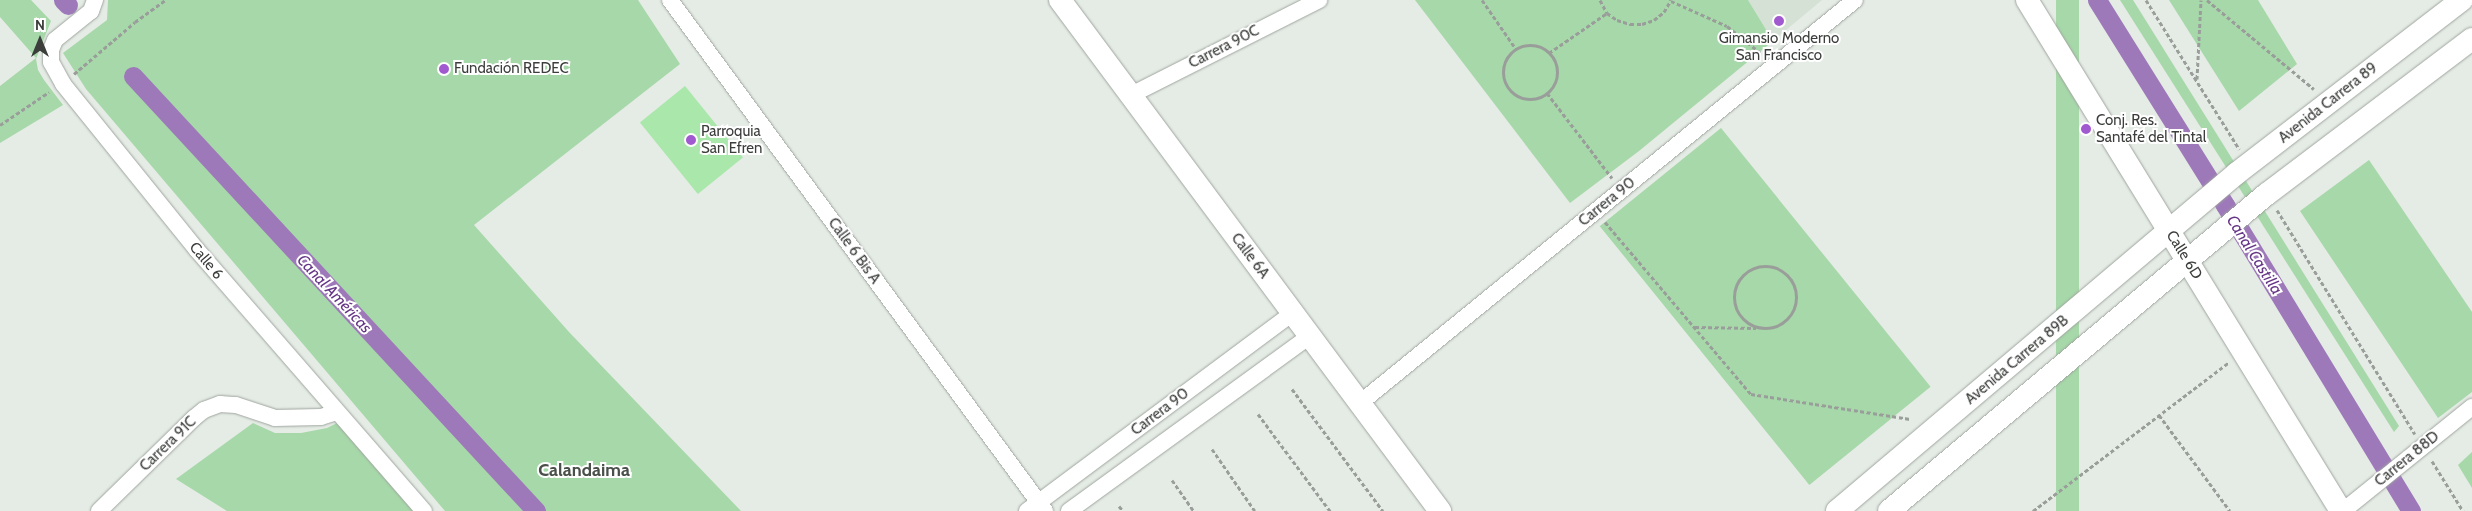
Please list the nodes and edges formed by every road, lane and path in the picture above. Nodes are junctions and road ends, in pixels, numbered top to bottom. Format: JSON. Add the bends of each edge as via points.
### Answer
{"nodes":[{"id":1,"x":165,"y":0,"type":"edge"},
{"id":2,"x":670,"y":0,"type":"edge"},
{"id":3,"x":1060,"y":0,"type":"edge"},
{"id":4,"x":1319,"y":0,"type":"edge"},
{"id":5,"x":1482,"y":0,"type":"edge"},
{"id":6,"x":1600,"y":0,"type":"edge"},
{"id":7,"x":1855,"y":0,"type":"edge"},
{"id":8,"x":2027,"y":0,"type":"edge"},
{"id":9,"x":2146,"y":0,"type":"edge"},
{"id":10,"x":2201,"y":0,"type":"edge"},
{"id":11,"x":2207,"y":0,"type":"edge"},
{"id":12,"x":2462,"y":0,"type":"edge"},
{"id":13,"x":95,"y":1,"type":"edge"},
{"id":14,"x":1671,"y":1,"type":"edge"},
{"id":15,"x":1607,"y":13,"type":"junction"},
{"id":16,"x":2472,"y":39,"type":"edge"},
{"id":17,"x":1516,"y":49,"type":"junction"},
{"id":18,"x":1549,"y":53,"type":"junction"},
{"id":19,"x":1771,"y":68,"type":"junction"},
{"id":20,"x":2197,"y":81,"type":"junction"},
{"id":21,"x":63,"y":84,"type":"junction"},
{"id":22,"x":2317,"y":91,"type":"dead end"},
{"id":23,"x":1547,"y":93,"type":"junction"},
{"id":24,"x":1131,"y":95,"type":"junction"},
{"id":25,"x":0,"y":125,"type":"edge"},
{"id":26,"x":2239,"y":149,"type":"dead end"},
{"id":27,"x":1621,"y":190,"type":"junction"},
{"id":28,"x":2195,"y":209,"type":"joint"},
{"id":29,"x":2278,"y":212,"type":"dead end"},
{"id":30,"x":1602,"y":218,"type":"dead end"},
{"id":31,"x":2169,"y":231,"type":"junction"},
{"id":32,"x":2187,"y":261,"type":"junction"},
{"id":33,"x":1292,"y":313,"type":"junction"},
{"id":34,"x":1694,"y":327,"type":"junction"},
{"id":35,"x":1762,"y":328,"type":"junction"},
{"id":36,"x":1310,"y":336,"type":"junction"},
{"id":37,"x":2222,"y":368,"type":"dead end"},
{"id":38,"x":1292,"y":389,"type":"dead end"},
{"id":39,"x":1360,"y":403,"type":"junction"},
{"id":40,"x":2472,"y":407,"type":"edge"},
{"id":41,"x":336,"y":412,"type":"junction"},
{"id":42,"x":1258,"y":414,"type":"dead end"},
{"id":43,"x":2159,"y":415,"type":"junction"},
{"id":44,"x":1910,"y":420,"type":"dead end"},
{"id":45,"x":1212,"y":449,"type":"dead end"},
{"id":46,"x":2417,"y":451,"type":"junction"},
{"id":47,"x":1172,"y":480,"type":"dead end"},
{"id":48,"x":1119,"y":506,"type":"dead end"},
{"id":49,"x":1037,"y":508,"type":"edge"},
{"id":50,"x":99,"y":511,"type":"edge"},
{"id":51,"x":424,"y":511,"type":"edge"},
{"id":52,"x":1068,"y":511,"type":"edge"},
{"id":53,"x":1123,"y":511,"type":"edge"},
{"id":54,"x":1194,"y":511,"type":"edge"},
{"id":55,"x":1255,"y":511,"type":"edge"},
{"id":56,"x":1330,"y":511,"type":"edge"},
{"id":57,"x":1383,"y":511,"type":"edge"},
{"id":58,"x":1440,"y":511,"type":"edge"},
{"id":59,"x":1837,"y":511,"type":"edge"},
{"id":60,"x":1889,"y":511,"type":"edge"},
{"id":61,"x":2033,"y":511,"type":"edge"},
{"id":62,"x":2230,"y":511,"type":"edge"},
{"id":63,"x":2342,"y":511,"type":"edge"},
{"id":64,"x":2464,"y":511,"type":"edge"}],
"edges":[{"from":1,"to":21,"type":"path"},
{"from":2,"to":49,"type":"street","name":"Calle 6 Bis A"},
{"from":3,"to":24,"type":"main road","name":"Calle 6A"},
{"from":4,"to":24,"type":"street","name":"Carrera 90C"},
{"from":5,"to":17,"type":"path"},
{"from":6,"to":15,"type":"path"},
{"from":7,"to":19,"type":"street","name":"Carrera 90"},
{"from":8,"to":31,"type":"main road","name":"Calle 6D"},
{"from":9,"to":20,"type":"path"},
{"from":10,"to":20,"type":"path"},
{"from":11,"to":22,"type":"path"},
{"from":12,"to":28,"type":"main road","name":"Avenida Carrera 89"},
{"from":13,"to":21,"type":"street","name":"Calle 6","via":[[91,11],[55,40],[51,50],[51,62]]},
{"from":14,"to":15,"type":"path","via":[[1654,20],[1642,24],[1630,24]]},
{"from":14,"to":19,"type":"path","via":[[1727,26],[1760,52]]},
{"from":15,"to":18,"type":"path"},
{"from":16,"to":32,"type":"main road","via":[[2309,161]]},
{"from":17,"to":18,"type":"path","via":[[1533,46]]},
{"from":17,"to":23,"type":"path","via":[[1503,71],[1508,88],[1522,98],[1531,99]]},
{"from":18,"to":23,"type":"path","via":[[1555,61],[1557,78]]},
{"from":19,"to":27,"type":"street","name":"Carrera 90"},
{"from":20,"to":26,"type":"path"},
{"from":21,"to":25,"type":"path"},
{"from":21,"to":41,"type":"street","name":"Calle 6","via":[[197,250]]},
{"from":23,"to":27,"type":"path"},
{"from":24,"to":33,"type":"main road","name":"Calle 6A"},
{"from":27,"to":39,"type":"street","name":"Carrera 90"},
{"from":28,"to":31,"type":"main road","name":"Avenida Carrera 89B"},
{"from":29,"to":46,"type":"path"},
{"from":30,"to":34,"type":"path"},
{"from":31,"to":32,"type":"main road","name":"Calle 6D"},
{"from":31,"to":59,"type":"main road","name":"Avenida Carrera 89B"},
{"from":32,"to":60,"type":"main road"},
{"from":32,"to":63,"type":"main road","name":"Calle 6D"},
{"from":33,"to":36,"type":"main road","name":"Calle 6A"},
{"from":33,"to":49,"type":"street","name":"Carrera 90"},
{"from":34,"to":35,"type":"path"},
{"from":34,"to":44,"type":"path","via":[[1751,394]]},
{"from":35,"to":35,"type":"path","via":[[1781,324],[1794,308],[1796,299],[1793,284],[1784,271],[1774,267],[1753,268],[1744,273],[1734,291],[1737,311],[1747,322]]},
{"from":36,"to":39,"type":"main road","name":"Calle 6A"},
{"from":36,"to":52,"type":"street","name":"Carrera 90"},
{"from":37,"to":43,"type":"path"},
{"from":38,"to":57,"type":"path"},
{"from":39,"to":58,"type":"main road","name":"Calle 6A"},
{"from":40,"to":46,"type":"street","name":"Carrera 88D"},
{"from":41,"to":50,"type":"street","name":"Carrera 91C","via":[[321,417],[275,418],[236,405],[220,404],[204,410]]},
{"from":41,"to":51,"type":"street","name":"Calle 6"},
{"from":42,"to":56,"type":"path"},
{"from":43,"to":61,"type":"path"},
{"from":43,"to":62,"type":"path"},
{"from":45,"to":55,"type":"path"},
{"from":46,"to":63,"type":"street","name":"Carrera 88D"},
{"from":46,"to":64,"type":"path"},
{"from":47,"to":54,"type":"path"},
{"from":48,"to":53,"type":"path"}]}
